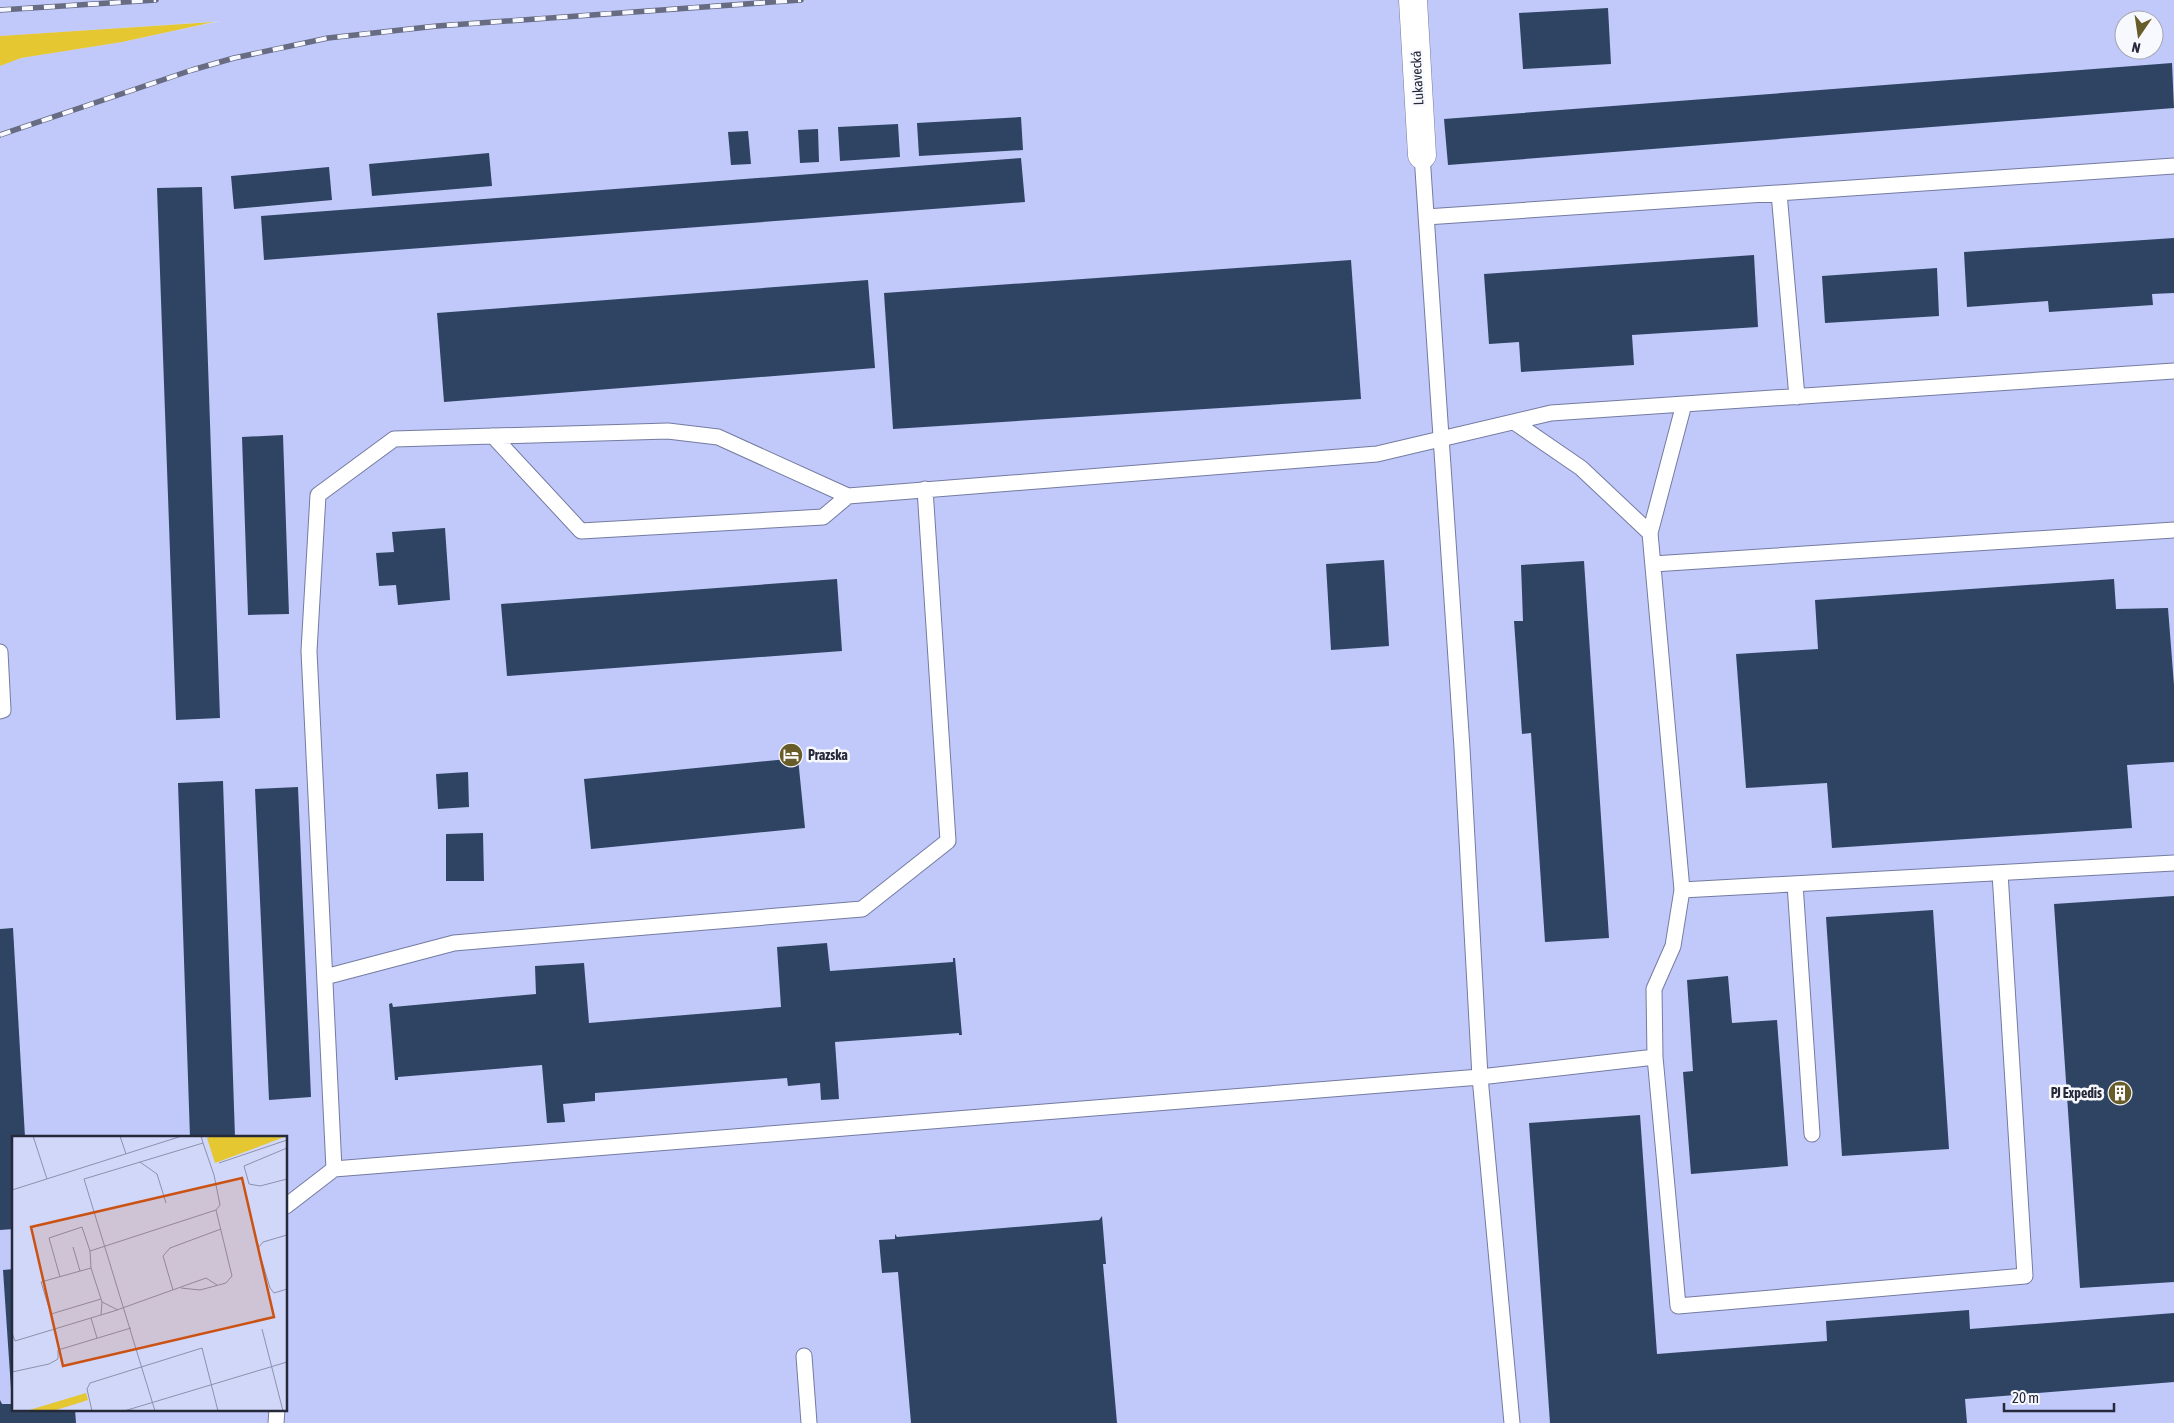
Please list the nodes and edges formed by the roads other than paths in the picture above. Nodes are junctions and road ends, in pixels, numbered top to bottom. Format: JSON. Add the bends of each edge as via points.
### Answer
{"nodes":[{"id":1,"x":1413,"y":0,"type":"edge"},
{"id":2,"x":1422,"y":156,"type":"joint"},
{"id":3,"x":2174,"y":166,"type":"edge"},
{"id":4,"x":1778,"y":193,"type":"junction"},
{"id":5,"x":1426,"y":217,"type":"junction"},
{"id":6,"x":2174,"y":371,"type":"edge"},
{"id":7,"x":1797,"y":397,"type":"junction"},
{"id":8,"x":1684,"y":404,"type":"junction"},
{"id":9,"x":1514,"y":422,"type":"junction"},
{"id":10,"x":493,"y":436,"type":"junction"},
{"id":11,"x":1441,"y":438,"type":"junction"},
{"id":12,"x":925,"y":490,"type":"junction"},
{"id":13,"x":848,"y":496,"type":"junction"},
{"id":14,"x":2174,"y":530,"type":"edge"},
{"id":15,"x":1650,"y":533,"type":"junction"},
{"id":16,"x":1653,"y":564,"type":"junction"},
{"id":17,"x":0,"y":652,"type":"edge"},
{"id":18,"x":0,"y":712,"type":"edge"},
{"id":19,"x":2174,"y":863,"type":"edge"},
{"id":20,"x":2000,"y":873,"type":"junction"},
{"id":21,"x":1795,"y":884,"type":"junction"},
{"id":22,"x":1682,"y":890,"type":"junction"},
{"id":23,"x":325,"y":977,"type":"junction"},
{"id":24,"x":1655,"y":1057,"type":"junction"},
{"id":25,"x":1480,"y":1077,"type":"junction"},
{"id":26,"x":1812,"y":1134,"type":"dead end"},
{"id":27,"x":334,"y":1169,"type":"junction"},
{"id":28,"x":288,"y":1204,"type":"edge"},
{"id":29,"x":804,"y":1356,"type":"dead end"},
{"id":30,"x":277,"y":1410,"type":"edge"},
{"id":31,"x":276,"y":1423,"type":"edge"},
{"id":32,"x":809,"y":1423,"type":"edge"},
{"id":33,"x":1512,"y":1423,"type":"edge"}],
"edges":[{"from":1,"to":2,"type":"street","name":"Lukavecká"},
{"from":2,"to":5,"type":"lane"},
{"from":3,"to":4,"type":"lane"},
{"from":4,"to":5,"type":"lane"},
{"from":4,"to":7,"type":"lane"},
{"from":5,"to":11,"type":"lane"},
{"from":6,"to":7,"type":"lane"},
{"from":7,"to":8,"type":"lane"},
{"from":8,"to":9,"type":"lane","via":[[1551,413]]},
{"from":8,"to":15,"type":"lane"},
{"from":9,"to":11,"type":"lane"},
{"from":9,"to":15,"type":"lane","via":[[1580,468]]},
{"from":10,"to":13,"type":"lane","via":[[668,431],[718,437]]},
{"from":10,"to":13,"type":"lane","via":[[581,531],[823,517]]},
{"from":10,"to":23,"type":"lane","via":[[394,439],[318,495],[309,651]]},
{"from":11,"to":12,"type":"lane","via":[[1377,454]]},
{"from":11,"to":25,"type":"lane"},
{"from":12,"to":13,"type":"lane"},
{"from":12,"to":23,"type":"lane","via":[[948,841],[862,909],[454,943]]},
{"from":14,"to":16,"type":"lane"},
{"from":15,"to":16,"type":"lane"},
{"from":16,"to":22,"type":"lane"},
{"from":17,"to":18,"type":"lane","via":[[3,710]]},
{"from":19,"to":20,"type":"lane"},
{"from":20,"to":21,"type":"lane"},
{"from":20,"to":24,"type":"lane","via":[[2026,1276],[1678,1306]]},
{"from":21,"to":22,"type":"lane"},
{"from":21,"to":26,"type":"lane"},
{"from":22,"to":24,"type":"lane","via":[[1673,946],[1654,989]]},
{"from":23,"to":27,"type":"lane"},
{"from":24,"to":25,"type":"lane"},
{"from":25,"to":27,"type":"lane"},
{"from":25,"to":33,"type":"lane"},
{"from":27,"to":28,"type":"lane"},
{"from":29,"to":32,"type":"lane"},
{"from":30,"to":31,"type":"lane"}]}
